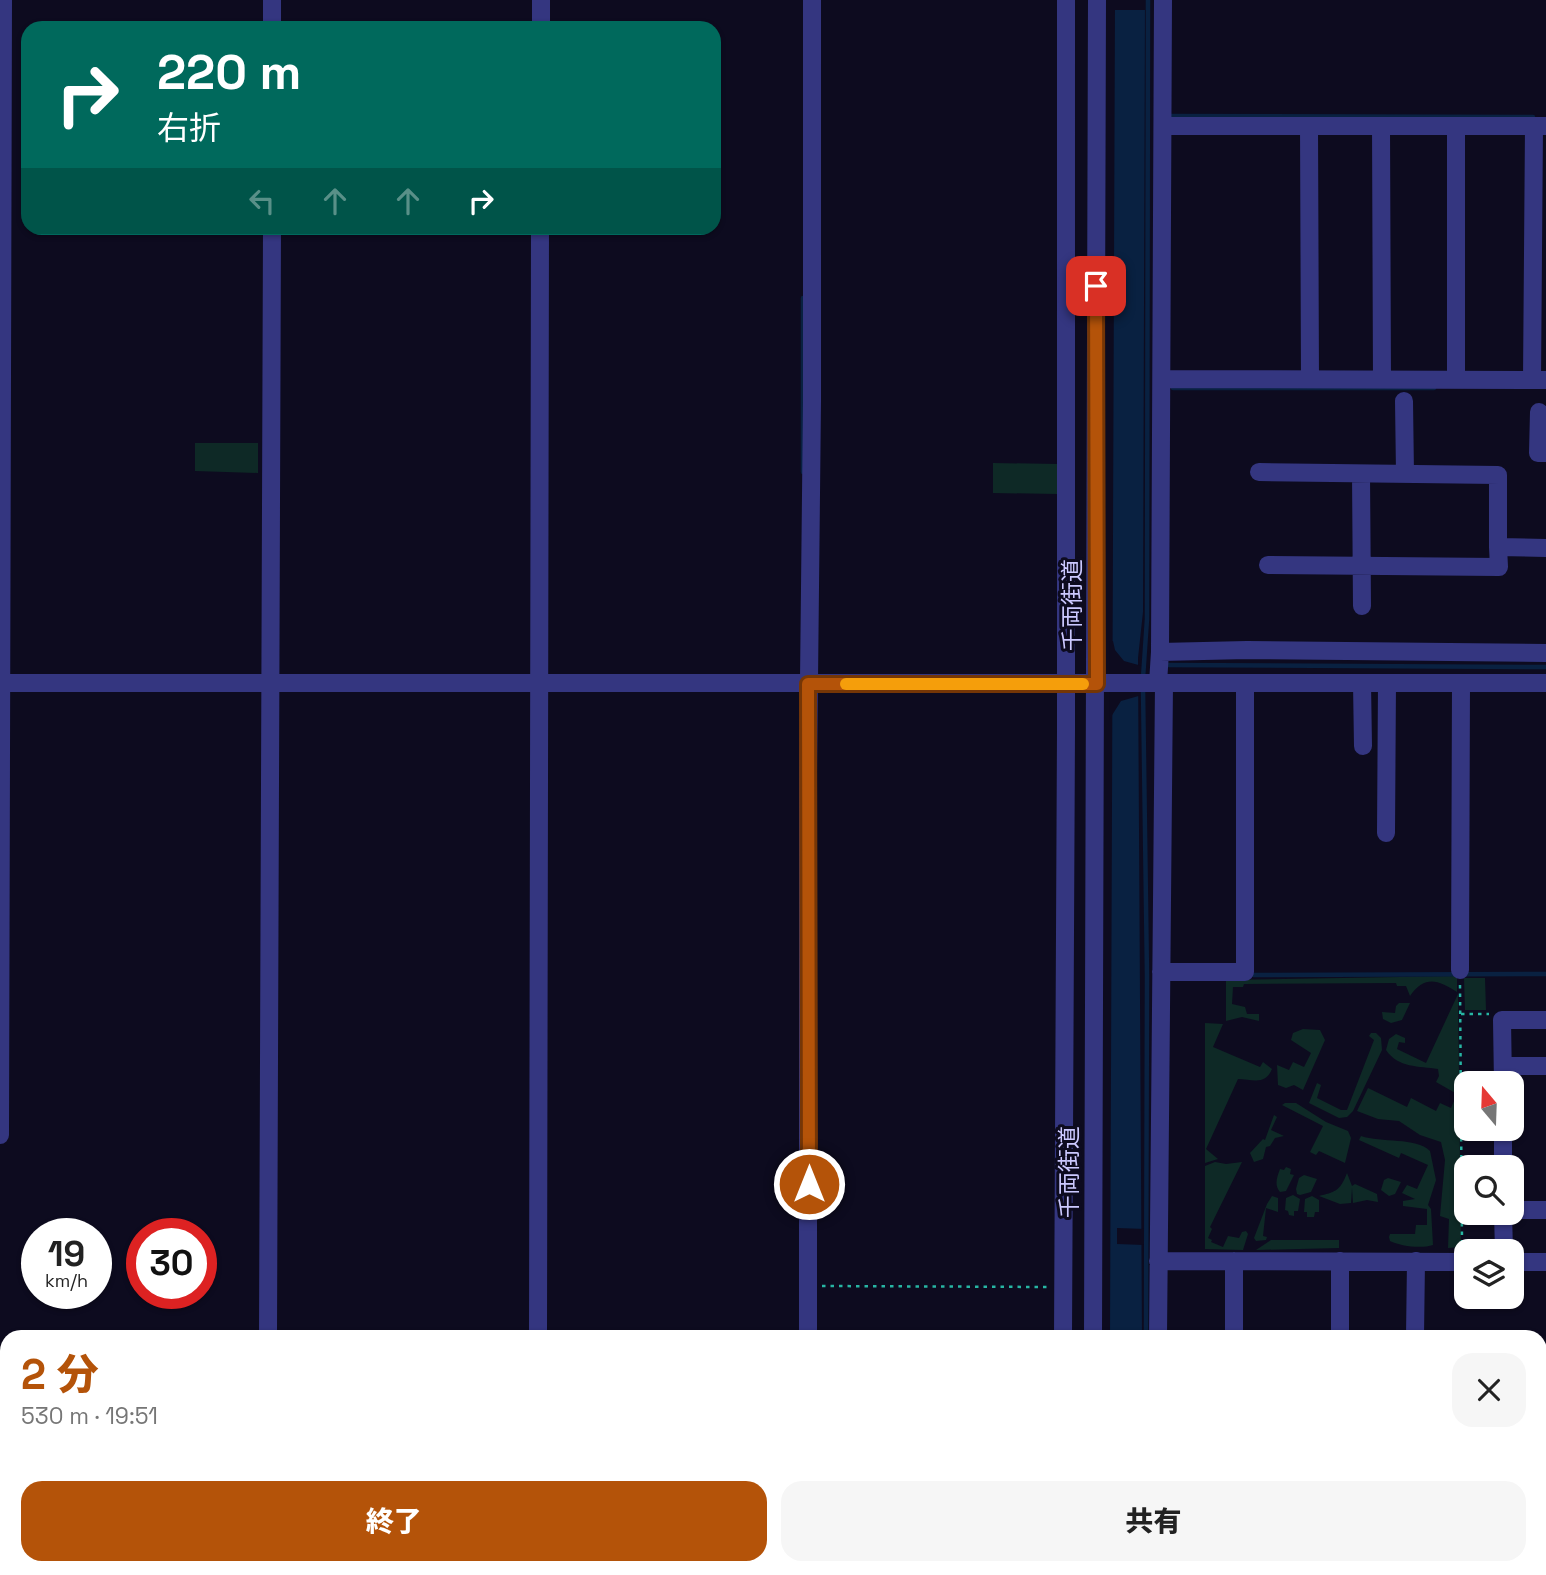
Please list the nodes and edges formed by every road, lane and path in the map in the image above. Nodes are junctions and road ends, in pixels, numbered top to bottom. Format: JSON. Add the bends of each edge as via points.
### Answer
{"nodes":[{"id":1,"x":3,"y":0,"type":"edge"},
{"id":2,"x":272,"y":0,"type":"edge"},
{"id":3,"x":541,"y":0,"type":"edge"},
{"id":4,"x":812,"y":0,"type":"edge"},
{"id":5,"x":1066,"y":0,"type":"edge"},
{"id":6,"x":1097,"y":0,"type":"edge"},
{"id":7,"x":1163,"y":0,"type":"edge"},
{"id":8,"x":272,"y":21,"type":"edge"},
{"id":9,"x":541,"y":21,"type":"edge"},
{"id":10,"x":1163,"y":126,"type":"junction"},
{"id":11,"x":1309,"y":126,"type":"junction"},
{"id":12,"x":1381,"y":126,"type":"junction"},
{"id":13,"x":1456,"y":126,"type":"junction"},
{"id":14,"x":1540,"y":126,"type":"edge"},
{"id":15,"x":1070,"y":207,"type":"junction"},
{"id":16,"x":1096,"y":207,"type":"junction"},
{"id":17,"x":272,"y":235,"type":"edge"},
{"id":18,"x":540,"y":235,"type":"edge"},
{"id":19,"x":1070,"y":338,"type":"junction"},
{"id":20,"x":1096,"y":338,"type":"junction"},
{"id":21,"x":1163,"y":379,"type":"junction"},
{"id":22,"x":1310,"y":379,"type":"junction"},
{"id":23,"x":1382,"y":380,"type":"junction"},
{"id":24,"x":1456,"y":380,"type":"junction"},
{"id":25,"x":1539,"y":380,"type":"edge"},
{"id":26,"x":1404,"y":401,"type":"dead end"},
{"id":27,"x":1539,"y":412,"type":"dead end"},
{"id":28,"x":1065,"y":430,"type":"junction"},
{"id":29,"x":1097,"y":430,"type":"junction"},
{"id":30,"x":1546,"y":453,"type":"edge"},
{"id":31,"x":1259,"y":472,"type":"dead end"},
{"id":32,"x":1362,"y":474,"type":"junction"},
{"id":33,"x":1405,"y":474,"type":"junction"},
{"id":34,"x":1499,"y":548,"type":"junction"},
{"id":35,"x":1546,"y":548,"type":"edge"},
{"id":36,"x":1268,"y":565,"type":"dead end"},
{"id":37,"x":1362,"y":566,"type":"junction"},
{"id":38,"x":1064,"y":595,"type":"junction"},
{"id":39,"x":1097,"y":596,"type":"junction"},
{"id":40,"x":1362,"y":606,"type":"dead end"},
{"id":41,"x":1160,"y":652,"type":"junction"},
{"id":42,"x":1546,"y":653,"type":"edge"},
{"id":43,"x":1503,"y":667,"type":"junction"},
{"id":44,"x":1,"y":683,"type":"edge"},
{"id":45,"x":1156,"y":683,"type":"junction"},
{"id":46,"x":1245,"y":683,"type":"junction"},
{"id":47,"x":1362,"y":683,"type":"junction"},
{"id":48,"x":1387,"y":683,"type":"junction"},
{"id":49,"x":1461,"y":683,"type":"junction"},
{"id":50,"x":1546,"y":683,"type":"edge"},
{"id":51,"x":271,"y":684,"type":"junction"},
{"id":52,"x":539,"y":684,"type":"junction"},
{"id":53,"x":804,"y":684,"type":"junction"},
{"id":54,"x":1065,"y":684,"type":"junction"},
{"id":55,"x":1103,"y":684,"type":"junction"},
{"id":56,"x":1363,"y":747,"type":"dead end"},
{"id":57,"x":1386,"y":833,"type":"dead end"},
{"id":58,"x":1070,"y":931,"type":"junction"},
{"id":59,"x":1096,"y":931,"type":"junction"},
{"id":60,"x":1161,"y":972,"type":"junction"},
{"id":61,"x":1460,"y":974,"type":"joint"},
{"id":62,"x":1461,"y":1014,"type":"junction"},
{"id":63,"x":1502,"y":1020,"type":"junction"},
{"id":64,"x":1546,"y":1020,"type":"edge"},
{"id":65,"x":1069,"y":1045,"type":"junction"},
{"id":66,"x":1095,"y":1046,"type":"junction"},
{"id":67,"x":1546,"y":1066,"type":"edge"},
{"id":68,"x":1503,"y":1071,"type":"edge"},
{"id":69,"x":1522,"y":1071,"type":"edge"},
{"id":70,"x":0,"y":1135,"type":"edge"},
{"id":71,"x":1069,"y":1153,"type":"junction"},
{"id":72,"x":1094,"y":1153,"type":"junction"},
{"id":73,"x":1524,"y":1210,"type":"edge"},
{"id":74,"x":1546,"y":1210,"type":"edge"},
{"id":75,"x":1462,"y":1239,"type":"edge"},
{"id":76,"x":1158,"y":1261,"type":"junction"},
{"id":77,"x":1234,"y":1261,"type":"junction"},
{"id":78,"x":1340,"y":1261,"type":"junction"},
{"id":79,"x":1416,"y":1261,"type":"junction"},
{"id":80,"x":1454,"y":1262,"type":"edge"},
{"id":81,"x":1524,"y":1262,"type":"edge"},
{"id":82,"x":1546,"y":1262,"type":"edge"},
{"id":83,"x":808,"y":1286,"type":"junction"},
{"id":84,"x":1064,"y":1287,"type":"junction"},
{"id":85,"x":268,"y":1330,"type":"edge"},
{"id":86,"x":538,"y":1330,"type":"edge"},
{"id":87,"x":808,"y":1330,"type":"edge"},
{"id":88,"x":1063,"y":1330,"type":"edge"},
{"id":89,"x":1093,"y":1330,"type":"edge"},
{"id":90,"x":1158,"y":1330,"type":"edge"},
{"id":91,"x":1234,"y":1330,"type":"edge"},
{"id":92,"x":1340,"y":1330,"type":"edge"},
{"id":93,"x":1415,"y":1330,"type":"edge"},
{"id":94,"x":1159,"y":1575,"type":"edge"},
{"id":95,"x":1246,"y":1575,"type":"edge"},
{"id":96,"x":1413,"y":1575,"type":"edge"}],
"edges":[{"from":1,"to":44,"type":"street"},
{"from":2,"to":8,"type":"street"},
{"from":3,"to":9,"type":"street"},
{"from":4,"to":53,"type":"street"},
{"from":5,"to":15,"type":"street"},
{"from":6,"to":16,"type":"street","name":"千両街道"},
{"from":7,"to":10,"type":"street"},
{"from":10,"to":11,"type":"street"},
{"from":10,"to":21,"type":"street"},
{"from":11,"to":12,"type":"street"},
{"from":11,"to":22,"type":"street"},
{"from":12,"to":13,"type":"street"},
{"from":12,"to":23,"type":"street"},
{"from":13,"to":14,"type":"street"},
{"from":13,"to":24,"type":"street"},
{"from":14,"to":25,"type":"street"},
{"from":15,"to":16,"type":"street"},
{"from":15,"to":19,"type":"street"},
{"from":16,"to":20,"type":"street","name":"千両街道"},
{"from":17,"to":51,"type":"street"},
{"from":18,"to":52,"type":"street"},
{"from":19,"to":20,"type":"street"},
{"from":19,"to":28,"type":"street"},
{"from":20,"to":29,"type":"street","name":"千両街道"},
{"from":21,"to":22,"type":"street"},
{"from":21,"to":41,"type":"street"},
{"from":22,"to":23,"type":"street"},
{"from":23,"to":24,"type":"street"},
{"from":24,"to":25,"type":"street"},
{"from":26,"to":33,"type":"street"},
{"from":27,"to":30,"type":"street","via":[[1538,453]]},
{"from":28,"to":29,"type":"street"},
{"from":28,"to":38,"type":"street"},
{"from":29,"to":39,"type":"street","name":"千両街道"},
{"from":31,"to":32,"type":"street"},
{"from":32,"to":33,"type":"street"},
{"from":32,"to":37,"type":"street"},
{"from":33,"to":34,"type":"street","via":[[1498,475]]},
{"from":34,"to":35,"type":"street"},
{"from":34,"to":37,"type":"street","via":[[1499,567]]},
{"from":36,"to":37,"type":"street"},
{"from":37,"to":40,"type":"street"},
{"from":38,"to":39,"type":"street"},
{"from":38,"to":54,"type":"street"},
{"from":39,"to":55,"type":"street","name":"千両街道"},
{"from":41,"to":43,"type":"street","via":[[1261,650]]},
{"from":41,"to":45,"type":"street"},
{"from":42,"to":43,"type":"street"},
{"from":43,"to":49,"type":"street"},
{"from":43,"to":50,"type":"street"},
{"from":44,"to":51,"type":"street"},
{"from":44,"to":70,"type":"street"},
{"from":45,"to":46,"type":"street"},
{"from":45,"to":55,"type":"street"},
{"from":45,"to":60,"type":"street"},
{"from":46,"to":47,"type":"street"},
{"from":46,"to":60,"type":"street","via":[[1245,972]]},
{"from":47,"to":48,"type":"street"},
{"from":47,"to":56,"type":"street"},
{"from":48,"to":49,"type":"street"},
{"from":48,"to":57,"type":"street"},
{"from":49,"to":61,"type":"street"},
{"from":51,"to":52,"type":"street"},
{"from":51,"to":85,"type":"street"},
{"from":52,"to":53,"type":"street"},
{"from":52,"to":86,"type":"street"},
{"from":53,"to":54,"type":"street"},
{"from":53,"to":83,"type":"street"},
{"from":54,"to":55,"type":"street"},
{"from":54,"to":58,"type":"street"},
{"from":55,"to":59,"type":"street","name":"千両街道"},
{"from":58,"to":59,"type":"street"},
{"from":58,"to":65,"type":"street"},
{"from":59,"to":66,"type":"street","name":"千両街道"},
{"from":60,"to":76,"type":"street"},
{"from":61,"to":62,"type":"path"},
{"from":62,"to":63,"type":"path","via":[[1496,1014]]},
{"from":62,"to":75,"type":"path"},
{"from":63,"to":64,"type":"street"},
{"from":63,"to":68,"type":"street"},
{"from":65,"to":66,"type":"street"},
{"from":65,"to":71,"type":"street"},
{"from":66,"to":72,"type":"street","name":"千両街道"},
{"from":67,"to":69,"type":"street"},
{"from":71,"to":72,"type":"street"},
{"from":71,"to":84,"type":"street"},
{"from":72,"to":89,"type":"street","name":"千両街道"},
{"from":73,"to":74,"type":"street"},
{"from":76,"to":77,"type":"street"},
{"from":76,"to":90,"type":"street"},
{"from":77,"to":78,"type":"street"},
{"from":77,"to":91,"type":"street"},
{"from":78,"to":79,"type":"street"},
{"from":78,"to":92,"type":"street"},
{"from":79,"to":80,"type":"street"},
{"from":79,"to":93,"type":"street"},
{"from":81,"to":82,"type":"street"},
{"from":83,"to":84,"type":"path"},
{"from":83,"to":87,"type":"street"},
{"from":84,"to":88,"type":"street"},
{"from":94,"to":95,"type":"street"},
{"from":95,"to":96,"type":"street"}]}
